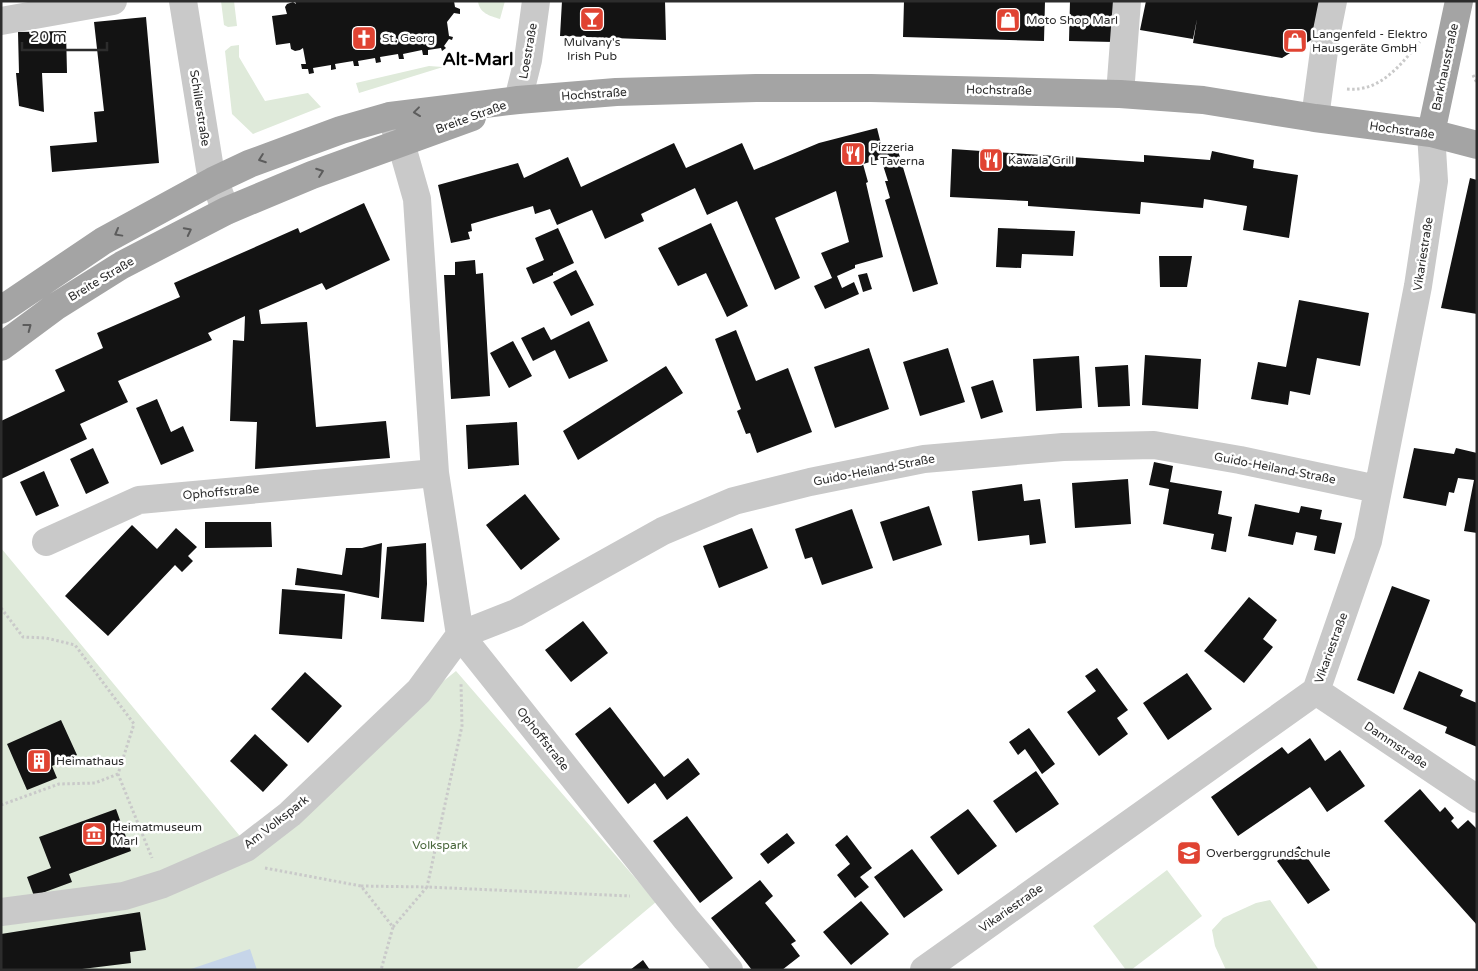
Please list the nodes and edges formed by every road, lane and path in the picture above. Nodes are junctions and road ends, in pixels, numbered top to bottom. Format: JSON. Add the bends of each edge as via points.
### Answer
{"nodes":[{"id":1,"x":113,"y":1,"type":"edge"},
{"id":2,"x":184,"y":1,"type":"edge"},
{"id":3,"x":536,"y":1,"type":"edge"},
{"id":4,"x":1127,"y":1,"type":"edge"},
{"id":5,"x":1333,"y":1,"type":"edge"},
{"id":6,"x":1459,"y":1,"type":"edge"},
{"id":7,"x":1,"y":21,"type":"edge"},
{"id":8,"x":1120,"y":94,"type":"junction"},
{"id":9,"x":518,"y":100,"type":"junction"},
{"id":10,"x":390,"y":116,"type":"junction"},
{"id":11,"x":1315,"y":118,"type":"junction"},
{"id":12,"x":1431,"y":133,"type":"junction"},
{"id":13,"x":400,"y":143,"type":"junction"},
{"id":14,"x":1477,"y":145,"type":"edge"},
{"id":15,"x":214,"y":181,"type":"junction"},
{"id":16,"x":226,"y":212,"type":"junction"},
{"id":17,"x":1,"y":310,"type":"edge"},
{"id":18,"x":1,"y":347,"type":"edge"},
{"id":19,"x":435,"y":473,"type":"junction"},
{"id":20,"x":1377,"y":489,"type":"junction"},
{"id":21,"x":46,"y":542,"type":"dead end"},
{"id":22,"x":1,"y":608,"type":"edge"},
{"id":23,"x":460,"y":635,"type":"junction"},
{"id":24,"x":461,"y":680,"type":"dead end"},
{"id":25,"x":1316,"y":691,"type":"junction"},
{"id":26,"x":118,"y":774,"type":"junction"},
{"id":27,"x":1477,"y":800,"type":"edge"},
{"id":28,"x":1,"y":805,"type":"edge"},
{"id":29,"x":246,"y":848,"type":"junction"},
{"id":30,"x":163,"y":884,"type":"junction"},
{"id":31,"x":361,"y":886,"type":"junction"},
{"id":32,"x":427,"y":887,"type":"junction"},
{"id":33,"x":639,"y":896,"type":"dead end"},
{"id":34,"x":1,"y":912,"type":"edge"},
{"id":35,"x":393,"y":927,"type":"junction"},
{"id":36,"x":381,"y":970,"type":"edge"},
{"id":37,"x":729,"y":970,"type":"edge"},
{"id":38,"x":924,"y":970,"type":"edge"}],
"edges":[{"from":1,"to":7,"type":"street"},
{"from":2,"to":15,"type":"street","name":"Schillerstraße"},
{"from":3,"to":9,"type":"street","name":"Loestraße","via":[[528,60]]},
{"from":4,"to":8,"type":"street"},
{"from":5,"to":11,"type":"street"},
{"from":6,"to":12,"type":"main road","name":"Barkhausstraße"},
{"from":8,"to":9,"type":"main road","name":"Hochstraße","via":[[756,88],[616,92]]},
{"from":8,"to":11,"type":"main road","name":"Hochstraße","via":[[1203,100]]},
{"from":9,"to":10,"type":"main road","name":"Breite Straße","one_way":true},
{"from":9,"to":13,"type":"main road","name":"Breite Straße"},
{"from":10,"to":13,"type":"street","name":"Ophoffstraße"},
{"from":10,"to":15,"type":"main road","name":"Breite Straße","one_way":true,"via":[[341,130],[249,164]]},
{"from":11,"to":12,"type":"main road","name":"Hochstraße"},
{"from":12,"to":14,"type":"main road","name":"Hochstraße"},
{"from":12,"to":20,"type":"street","name":"Vikariestraße","via":[[1434,182],[1420,276]]},
{"from":16,"to":13,"type":"main road","name":"Breite Straße","one_way":true,"via":[[312,175]]},
{"from":13,"to":19,"type":"street","name":"Ophoffstraße","via":[[417,199]]},
{"from":15,"to":16,"type":"street","name":"Schillerstraße"},
{"from":15,"to":17,"type":"main road","name":"Breite Straße","one_way":true,"via":[[103,242]]},
{"from":18,"to":16,"type":"main road","name":"Breite Straße","one_way":true,"via":[[55,307],[122,265]]},
{"from":19,"to":21,"type":"street","name":"Ophoffstraße","via":[[139,500]]},
{"from":19,"to":23,"type":"street","name":"Ophoffstraße"},
{"from":20,"to":23,"type":"street","name":"Guido-Heiland-Straße","via":[[1154,445],[1062,447],[924,459],[734,501],[663,531],[516,612]]},
{"from":20,"to":25,"type":"street","name":"Vikariestraße","via":[[1368,540]]},
{"from":22,"to":26,"type":"path","via":[[23,637],[46,638],[74,645],[134,724]]},
{"from":23,"to":29,"type":"street","name":"Am Volkspark","via":[[419,692],[290,814]]},
{"from":23,"to":37,"type":"street","name":"Ophoffstraße"},
{"from":24,"to":32,"type":"path","via":[[462,726]]},
{"from":25,"to":27,"type":"street","name":"Dammstraße"},
{"from":25,"to":38,"type":"street","name":"Vikariestraße"},
{"from":26,"to":28,"type":"path","via":[[95,783],[59,784]]},
{"from":26,"to":30,"type":"path"},
{"from":29,"to":30,"type":"street","name":"Am Volkspark"},
{"from":29,"to":31,"type":"path","via":[[262,868]]},
{"from":30,"to":34,"type":"street","name":"Am Volkspark","via":[[124,896]]},
{"from":31,"to":32,"type":"path"},
{"from":31,"to":35,"type":"path"},
{"from":32,"to":33,"type":"path"},
{"from":32,"to":35,"type":"path"},
{"from":35,"to":36,"type":"path"}]}
